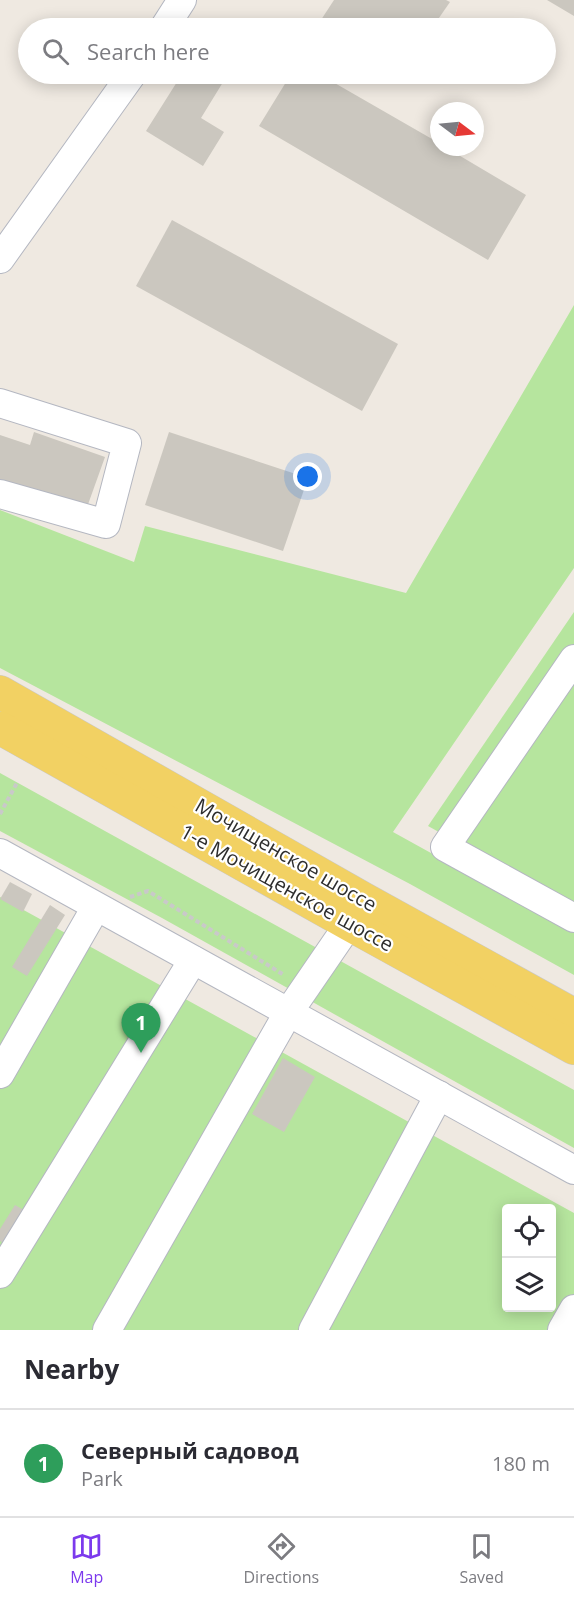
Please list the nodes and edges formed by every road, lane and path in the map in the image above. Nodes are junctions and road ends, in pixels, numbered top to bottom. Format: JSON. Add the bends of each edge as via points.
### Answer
{"nodes":[{"id":1,"x":182,"y":0,"type":"edge"},
{"id":2,"x":170,"y":18,"type":"edge"},
{"id":3,"x":125,"y":84,"type":"edge"},
{"id":4,"x":0,"y":260,"type":"edge"},
{"id":5,"x":0,"y":403,"type":"edge"},
{"id":6,"x":0,"y":494,"type":"edge"},
{"id":7,"x":574,"y":659,"type":"edge"},
{"id":8,"x":0,"y":692,"type":"edge"},
{"id":9,"x":0,"y":728,"type":"edge"},
{"id":10,"x":18,"y":781,"type":"dead end"},
{"id":11,"x":0,"y":814,"type":"edge"},
{"id":12,"x":0,"y":853,"type":"edge"},
{"id":13,"x":96,"y":907,"type":"junction"},
{"id":14,"x":574,"y":918,"type":"edge"},
{"id":15,"x":349,"y":924,"type":"junction"},
{"id":16,"x":193,"y":960,"type":"junction"},
{"id":17,"x":305,"y":988,"type":"junction"},
{"id":18,"x":288,"y":1012,"type":"junction"},
{"id":19,"x":574,"y":1015,"type":"edge"},
{"id":20,"x":574,"y":1048,"type":"edge"},
{"id":21,"x":0,"y":1074,"type":"edge"},
{"id":22,"x":439,"y":1095,"type":"junction"},
{"id":23,"x":574,"y":1170,"type":"edge"},
{"id":24,"x":0,"y":1274,"type":"edge"},
{"id":25,"x":574,"y":1309,"type":"edge"},
{"id":26,"x":107,"y":1330,"type":"edge"},
{"id":27,"x":313,"y":1330,"type":"edge"},
{"id":28,"x":562,"y":1330,"type":"edge"}],
"edges":[{"from":1,"to":2,"type":"street"},
{"from":3,"to":4,"type":"street"},
{"from":5,"to":6,"type":"street","via":[[127,443],[106,524]]},
{"from":7,"to":14,"type":"street","via":[[445,846]]},
{"from":8,"to":19,"type":"main road","name":"Мочищенское шоссе"},
{"from":9,"to":15,"type":"main road","name":"1-е Мочищенское шоссе"},
{"from":10,"to":11,"type":"path"},
{"from":12,"to":13,"type":"street"},
{"from":13,"to":16,"type":"street"},
{"from":13,"to":17,"type":"path","via":[[148,891]]},
{"from":13,"to":21,"type":"street"},
{"from":15,"to":17,"type":"street"},
{"from":15,"to":20,"type":"main road","name":"1-е Мочищенское шоссе"},
{"from":16,"to":18,"type":"street"},
{"from":16,"to":24,"type":"street"},
{"from":17,"to":18,"type":"street"},
{"from":18,"to":22,"type":"street"},
{"from":18,"to":26,"type":"street"},
{"from":22,"to":23,"type":"street"},
{"from":22,"to":27,"type":"street"},
{"from":25,"to":28,"type":"street"}]}
